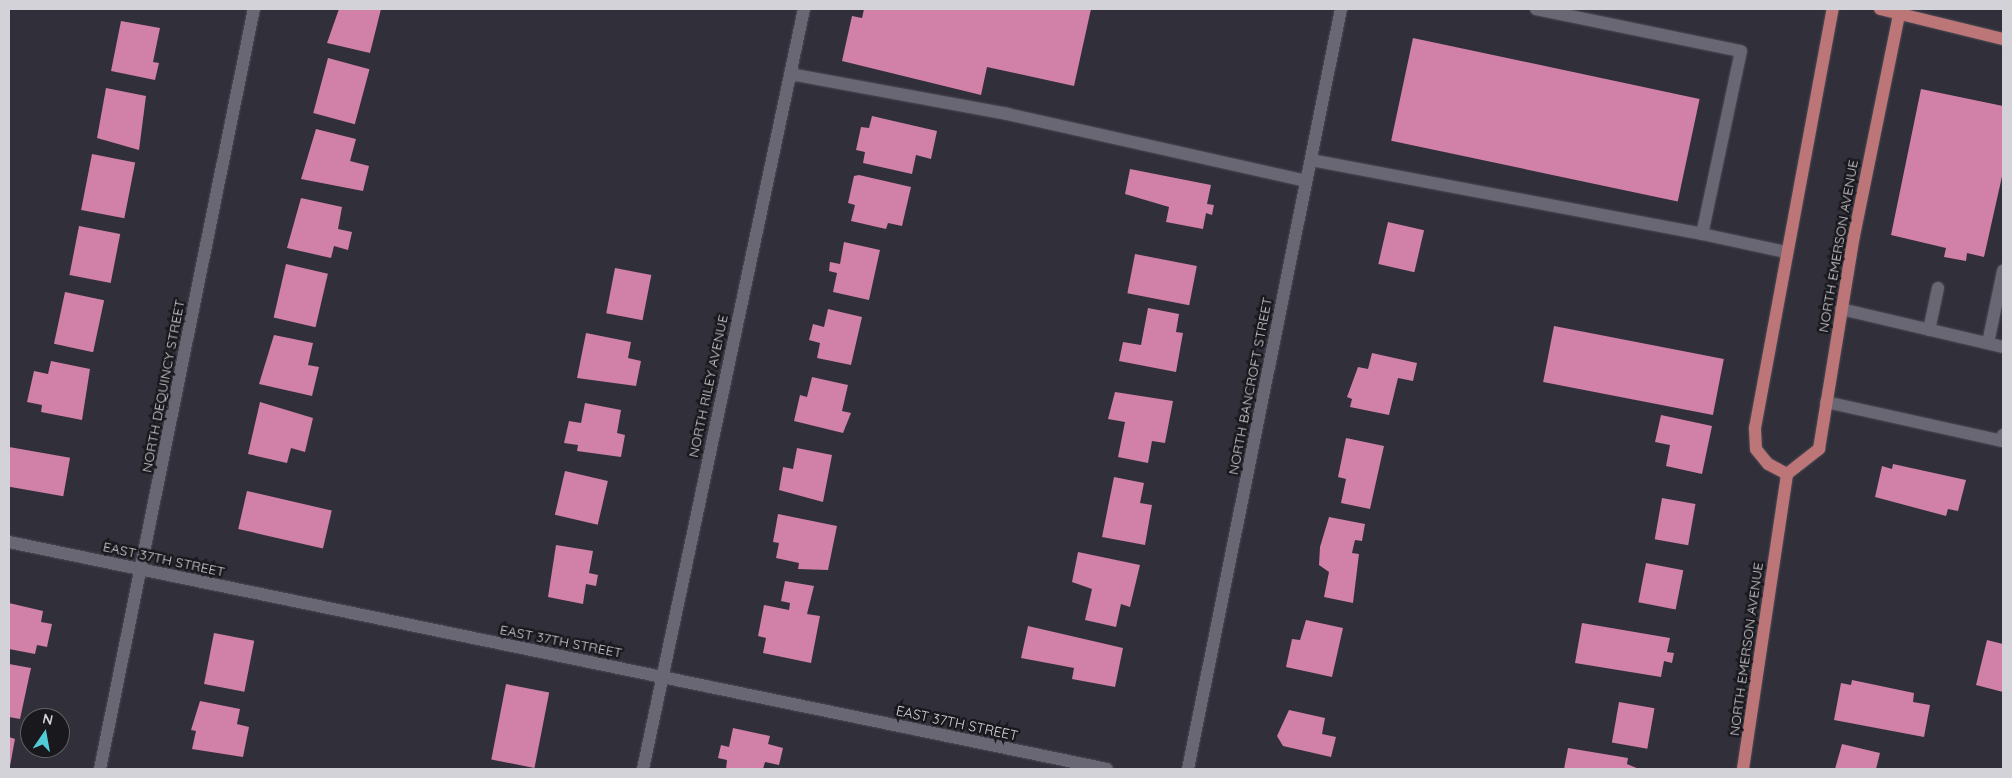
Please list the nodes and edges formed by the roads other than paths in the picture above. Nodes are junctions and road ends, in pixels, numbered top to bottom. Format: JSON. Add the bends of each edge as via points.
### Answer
{"nodes":[{"id":1,"x":254,"y":9,"type":"edge"},
{"id":2,"x":804,"y":9,"type":"edge"},
{"id":3,"x":1341,"y":9,"type":"edge"},
{"id":4,"x":1536,"y":9,"type":"edge"},
{"id":5,"x":1833,"y":9,"type":"edge"},
{"id":6,"x":1880,"y":9,"type":"edge"},
{"id":7,"x":1900,"y":11,"type":"edge"},
{"id":8,"x":2003,"y":39,"type":"edge"},
{"id":9,"x":790,"y":74,"type":"junction"},
{"id":10,"x":1311,"y":160,"type":"junction"},
{"id":11,"x":1306,"y":181,"type":"junction"},
{"id":12,"x":1702,"y":234,"type":"junction"},
{"id":13,"x":1785,"y":252,"type":"junction"},
{"id":14,"x":2003,"y":271,"type":"edge"},
{"id":15,"x":1938,"y":288,"type":"dead end"},
{"id":16,"x":1841,"y":309,"type":"junction"},
{"id":17,"x":1929,"y":330,"type":"junction"},
{"id":18,"x":1988,"y":343,"type":"junction"},
{"id":19,"x":2003,"y":347,"type":"edge"},
{"id":20,"x":1826,"y":402,"type":"junction"},
{"id":21,"x":2003,"y":439,"type":"edge"},
{"id":22,"x":1787,"y":474,"type":"junction"},
{"id":23,"x":9,"y":542,"type":"edge"},
{"id":24,"x":141,"y":569,"type":"junction"},
{"id":25,"x":662,"y":676,"type":"junction"},
{"id":26,"x":100,"y":769,"type":"edge"},
{"id":27,"x":643,"y":769,"type":"edge"},
{"id":28,"x":1107,"y":769,"type":"edge"},
{"id":29,"x":1188,"y":769,"type":"edge"},
{"id":30,"x":1743,"y":769,"type":"edge"}],
"edges":[{"from":1,"to":24,"type":"street","name":"NORTH DEQUINCY STREET"},
{"from":2,"to":9,"type":"street","name":"NORTH RILEY AVENUE"},
{"from":3,"to":10,"type":"street","name":"NORTH BANCROFT STREET"},
{"from":4,"to":12,"type":"street","via":[[1741,51]]},
{"from":5,"to":13,"type":"main road"},
{"from":6,"to":7,"type":"main road"},
{"from":7,"to":8,"type":"main road"},
{"from":7,"to":16,"type":"main road","name":"NORTH EMERSON AVENUE"},
{"from":9,"to":11,"type":"street","via":[[1007,114]]},
{"from":9,"to":25,"type":"street","name":"NORTH RILEY AVENUE"},
{"from":10,"to":11,"type":"street","name":"NORTH BANCROFT STREET"},
{"from":10,"to":12,"type":"street"},
{"from":11,"to":29,"type":"street","name":"NORTH BANCROFT STREET"},
{"from":12,"to":13,"type":"street"},
{"from":13,"to":22,"type":"main road","via":[[1754,428],[1756,449],[1768,464]]},
{"from":14,"to":18,"type":"street"},
{"from":15,"to":17,"type":"street"},
{"from":16,"to":17,"type":"street"},
{"from":16,"to":20,"type":"main road","name":"NORTH EMERSON AVENUE"},
{"from":17,"to":18,"type":"street"},
{"from":18,"to":19,"type":"street"},
{"from":20,"to":21,"type":"street"},
{"from":20,"to":22,"type":"main road","name":"NORTH EMERSON AVENUE","via":[[1819,449]]},
{"from":22,"to":30,"type":"main road","name":"NORTH EMERSON AVENUE"},
{"from":23,"to":24,"type":"street","name":"EAST 37TH STREET"},
{"from":24,"to":25,"type":"street","name":"EAST 37TH STREET"},
{"from":24,"to":26,"type":"street","name":"NORTH DEQUINCY STREET"},
{"from":25,"to":27,"type":"street","name":"NORTH RILEY AVENUE"},
{"from":25,"to":28,"type":"street","name":"EAST 37TH STREET"}]}
